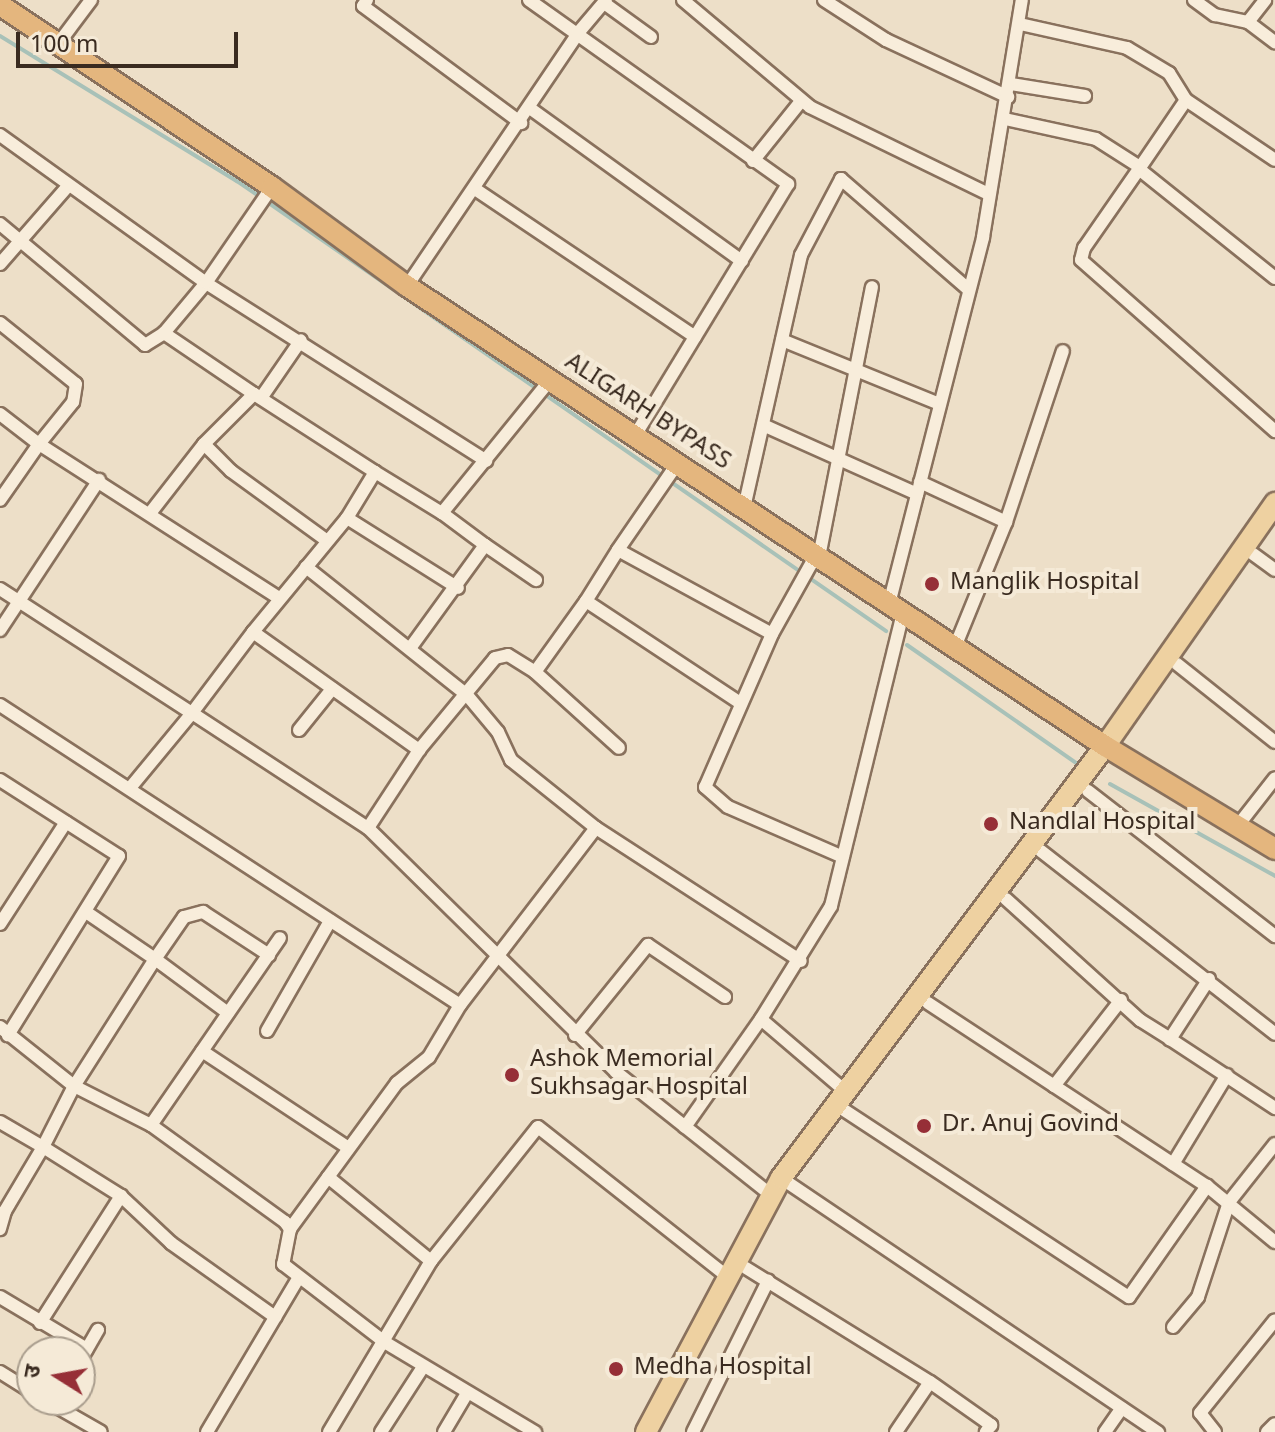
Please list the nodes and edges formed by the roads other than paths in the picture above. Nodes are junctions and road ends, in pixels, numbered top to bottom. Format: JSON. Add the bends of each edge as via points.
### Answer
{"nodes":[{"id":1,"x":91,"y":0,"type":"edge"},
{"id":2,"x":367,"y":0,"type":"edge"},
{"id":3,"x":529,"y":0,"type":"edge"},
{"id":4,"x":683,"y":0,"type":"edge"},
{"id":5,"x":824,"y":0,"type":"edge"},
{"id":6,"x":1008,"y":0,"type":"edge"},
{"id":7,"x":1194,"y":0,"type":"edge"},
{"id":8,"x":1265,"y":0,"type":"edge"},
{"id":9,"x":605,"y":2,"type":"edge"},
{"id":10,"x":1022,"y":3,"type":"edge"},
{"id":11,"x":11,"y":6,"type":"edge"},
{"id":12,"x":1248,"y":22,"type":"junction"},
{"id":13,"x":1020,"y":24,"type":"junction"},
{"id":14,"x":578,"y":33,"type":"junction"},
{"id":15,"x":651,"y":37,"type":"dead end"},
{"id":16,"x":1275,"y":42,"type":"edge"},
{"id":17,"x":58,"y":44,"type":"junction"},
{"id":18,"x":1009,"y":90,"type":"junction"},
{"id":19,"x":1085,"y":96,"type":"dead end"},
{"id":20,"x":1186,"y":100,"type":"junction"},
{"id":21,"x":801,"y":101,"type":"junction"},
{"id":22,"x":531,"y":109,"type":"junction"},
{"id":23,"x":1005,"y":119,"type":"junction"},
{"id":24,"x":521,"y":123,"type":"junction"},
{"id":25,"x":0,"y":135,"type":"edge"},
{"id":26,"x":1275,"y":160,"type":"edge"},
{"id":27,"x":753,"y":161,"type":"junction"},
{"id":28,"x":1139,"y":168,"type":"junction"},
{"id":29,"x":68,"y":186,"type":"junction"},
{"id":30,"x":475,"y":189,"type":"junction"},
{"id":31,"x":269,"y":191,"type":"junction"},
{"id":32,"x":988,"y":194,"type":"junction"},
{"id":33,"x":0,"y":224,"type":"edge"},
{"id":34,"x":22,"y":241,"type":"junction"},
{"id":35,"x":742,"y":261,"type":"junction"},
{"id":36,"x":0,"y":264,"type":"edge"},
{"id":37,"x":1275,"y":278,"type":"edge"},
{"id":38,"x":206,"y":283,"type":"junction"},
{"id":39,"x":407,"y":286,"type":"junction"},
{"id":40,"x":872,"y":287,"type":"dead end"},
{"id":41,"x":969,"y":290,"type":"junction"},
{"id":42,"x":0,"y":323,"type":"edge"},
{"id":43,"x":164,"y":333,"type":"junction"},
{"id":44,"x":695,"y":337,"type":"junction"},
{"id":45,"x":301,"y":340,"type":"junction"},
{"id":46,"x":782,"y":340,"type":"junction"},
{"id":47,"x":1063,"y":351,"type":"dead end"},
{"id":48,"x":856,"y":369,"type":"junction"},
{"id":49,"x":544,"y":387,"type":"junction"},
{"id":50,"x":258,"y":396,"type":"junction"},
{"id":51,"x":940,"y":404,"type":"junction"},
{"id":52,"x":0,"y":414,"type":"edge"},
{"id":53,"x":763,"y":425,"type":"junction"},
{"id":54,"x":1275,"y":431,"type":"edge"},
{"id":55,"x":635,"y":436,"type":"junction"},
{"id":56,"x":39,"y":444,"type":"junction"},
{"id":57,"x":204,"y":444,"type":"junction"},
{"id":58,"x":839,"y":459,"type":"junction"},
{"id":59,"x":486,"y":461,"type":"junction"},
{"id":60,"x":674,"y":466,"type":"junction"},
{"id":61,"x":375,"y":472,"type":"junction"},
{"id":62,"x":99,"y":480,"type":"junction"},
{"id":63,"x":919,"y":488,"type":"junction"},
{"id":64,"x":0,"y":500,"type":"edge"},
{"id":65,"x":1275,"y":503,"type":"edge"},
{"id":66,"x":744,"y":508,"type":"junction"},
{"id":67,"x":151,"y":512,"type":"junction"},
{"id":68,"x":442,"y":513,"type":"junction"},
{"id":69,"x":347,"y":518,"type":"junction"},
{"id":70,"x":1006,"y":522,"type":"junction"},
{"id":71,"x":1275,"y":522,"type":"edge"},
{"id":72,"x":326,"y":540,"type":"junction"},
{"id":73,"x":485,"y":545,"type":"junction"},
{"id":74,"x":618,"y":550,"type":"junction"},
{"id":75,"x":1253,"y":554,"type":"junction"},
{"id":76,"x":815,"y":559,"type":"junction"},
{"id":77,"x":306,"y":567,"type":"junction"},
{"id":78,"x":1275,"y":570,"type":"edge"},
{"id":79,"x":536,"y":580,"type":"dead end"},
{"id":80,"x":458,"y":588,"type":"junction"},
{"id":81,"x":0,"y":589,"type":"edge"},
{"id":82,"x":277,"y":597,"type":"junction"},
{"id":83,"x":586,"y":601,"type":"junction"},
{"id":84,"x":18,"y":603,"type":"junction"},
{"id":85,"x":896,"y":608,"type":"junction"},
{"id":86,"x":0,"y":630,"type":"edge"},
{"id":87,"x":253,"y":632,"type":"junction"},
{"id":88,"x":772,"y":634,"type":"junction"},
{"id":89,"x":411,"y":647,"type":"junction"},
{"id":90,"x":955,"y":647,"type":"junction"},
{"id":91,"x":1177,"y":664,"type":"junction"},
{"id":92,"x":535,"y":672,"type":"junction"},
{"id":93,"x":332,"y":689,"type":"junction"},
{"id":94,"x":467,"y":695,"type":"junction"},
{"id":95,"x":740,"y":703,"type":"junction"},
{"id":96,"x":0,"y":705,"type":"edge"},
{"id":97,"x":192,"y":713,"type":"junction"},
{"id":98,"x":299,"y":730,"type":"dead end"},
{"id":99,"x":1275,"y":742,"type":"edge"},
{"id":100,"x":619,"y":748,"type":"dead end"},
{"id":101,"x":1110,"y":749,"type":"junction"},
{"id":102,"x":419,"y":750,"type":"junction"},
{"id":103,"x":1275,"y":778,"type":"edge"},
{"id":104,"x":2,"y":787,"type":"edge"},
{"id":105,"x":130,"y":788,"type":"junction"},
{"id":106,"x":1088,"y":791,"type":"junction"},
{"id":107,"x":66,"y":822,"type":"junction"},
{"id":108,"x":368,"y":828,"type":"junction"},
{"id":109,"x":596,"y":828,"type":"junction"},
{"id":110,"x":1236,"y":828,"type":"junction"},
{"id":111,"x":1275,"y":849,"type":"edge"},
{"id":112,"x":1041,"y":851,"type":"junction"},
{"id":113,"x":843,"y":857,"type":"junction"},
{"id":114,"x":1006,"y":899,"type":"junction"},
{"id":115,"x":86,"y":912,"type":"junction"},
{"id":116,"x":330,"y":921,"type":"junction"},
{"id":117,"x":0,"y":924,"type":"edge"},
{"id":118,"x":1275,"y":936,"type":"edge"},
{"id":119,"x":280,"y":938,"type":"dead end"},
{"id":120,"x":269,"y":955,"type":"junction"},
{"id":121,"x":155,"y":959,"type":"junction"},
{"id":122,"x":499,"y":959,"type":"junction"},
{"id":123,"x":801,"y":961,"type":"junction"},
{"id":124,"x":1209,"y":979,"type":"junction"},
{"id":125,"x":725,"y":997,"type":"dead end"},
{"id":126,"x":1121,"y":1000,"type":"junction"},
{"id":127,"x":928,"y":1003,"type":"junction"},
{"id":128,"x":460,"y":1005,"type":"junction"},
{"id":129,"x":228,"y":1013,"type":"junction"},
{"id":130,"x":761,"y":1019,"type":"junction"},
{"id":131,"x":904,"y":1022,"type":"junction"},
{"id":132,"x":4,"y":1031,"type":"edge"},
{"id":133,"x":267,"y":1031,"type":"dead end"},
{"id":134,"x":1275,"y":1034,"type":"edge"},
{"id":135,"x":575,"y":1035,"type":"junction"},
{"id":136,"x":1170,"y":1039,"type":"junction"},
{"id":137,"x":202,"y":1051,"type":"junction"},
{"id":138,"x":1227,"y":1075,"type":"junction"},
{"id":139,"x":74,"y":1086,"type":"junction"},
{"id":140,"x":1054,"y":1086,"type":"junction"},
{"id":141,"x":844,"y":1100,"type":"junction"},
{"id":142,"x":1275,"y":1108,"type":"edge"},
{"id":143,"x":0,"y":1122,"type":"edge"},
{"id":144,"x":151,"y":1125,"type":"junction"},
{"id":145,"x":685,"y":1127,"type":"junction"},
{"id":146,"x":1275,"y":1144,"type":"edge"},
{"id":147,"x":43,"y":1147,"type":"junction"},
{"id":148,"x":347,"y":1147,"type":"junction"},
{"id":149,"x":1173,"y":1164,"type":"junction"},
{"id":150,"x":328,"y":1177,"type":"junction"},
{"id":151,"x":781,"y":1186,"type":"junction"},
{"id":152,"x":1207,"y":1186,"type":"junction"},
{"id":153,"x":121,"y":1196,"type":"junction"},
{"id":154,"x":1229,"y":1202,"type":"junction"},
{"id":155,"x":2,"y":1209,"type":"edge"},
{"id":156,"x":0,"y":1229,"type":"edge"},
{"id":157,"x":290,"y":1229,"type":"junction"},
{"id":158,"x":1275,"y":1242,"type":"edge"},
{"id":159,"x":431,"y":1261,"type":"junction"},
{"id":160,"x":746,"y":1268,"type":"junction"},
{"id":161,"x":727,"y":1276,"type":"junction"},
{"id":162,"x":299,"y":1277,"type":"junction"},
{"id":163,"x":768,"y":1281,"type":"junction"},
{"id":164,"x":0,"y":1297,"type":"edge"},
{"id":165,"x":275,"y":1317,"type":"junction"},
{"id":166,"x":1275,"y":1320,"type":"edge"},
{"id":167,"x":40,"y":1323,"type":"junction"},
{"id":168,"x":1173,"y":1327,"type":"dead end"},
{"id":169,"x":98,"y":1330,"type":"dead end"},
{"id":170,"x":64,"y":1336,"type":"edge"},
{"id":171,"x":95,"y":1336,"type":"edge"},
{"id":172,"x":386,"y":1343,"type":"junction"},
{"id":173,"x":423,"y":1367,"type":"junction"},
{"id":174,"x":930,"y":1382,"type":"junction"},
{"id":175,"x":466,"y":1395,"type":"junction"},
{"id":176,"x":1122,"y":1408,"type":"junction"},
{"id":177,"x":72,"y":1416,"type":"edge"},
{"id":178,"x":1275,"y":1424,"type":"edge"},
{"id":179,"x":93,"y":1431,"type":"edge"},
{"id":180,"x":207,"y":1432,"type":"edge"},
{"id":181,"x":329,"y":1432,"type":"edge"},
{"id":182,"x":381,"y":1432,"type":"edge"},
{"id":183,"x":444,"y":1432,"type":"edge"},
{"id":184,"x":535,"y":1432,"type":"edge"},
{"id":185,"x":646,"y":1432,"type":"edge"},
{"id":186,"x":661,"y":1432,"type":"edge"},
{"id":187,"x":693,"y":1432,"type":"edge"},
{"id":188,"x":896,"y":1432,"type":"edge"},
{"id":189,"x":986,"y":1432,"type":"edge"},
{"id":190,"x":1105,"y":1432,"type":"edge"},
{"id":191,"x":1158,"y":1432,"type":"edge"},
{"id":192,"x":1215,"y":1432,"type":"edge"},
{"id":193,"x":1267,"y":1432,"type":"edge"}],
"edges":[{"from":1,"to":17,"type":"street"},
{"from":2,"to":24,"type":"street","via":[[363,6]]},
{"from":3,"to":14,"type":"street"},
{"from":4,"to":21,"type":"street"},
{"from":5,"to":18,"type":"street","via":[[886,40]]},
{"from":6,"to":10,"type":"street"},
{"from":7,"to":12,"type":"street","via":[[1215,15]]},
{"from":8,"to":12,"type":"street"},
{"from":9,"to":14,"type":"street"},
{"from":9,"to":15,"type":"street"},
{"from":10,"to":13,"type":"street"},
{"from":11,"to":17,"type":"highway","name":"ALIGARH BYPASS"},
{"from":12,"to":16,"type":"street"},
{"from":13,"to":18,"type":"street"},
{"from":13,"to":20,"type":"street","via":[[1127,48],[1169,73]]},
{"from":14,"to":22,"type":"street"},
{"from":14,"to":27,"type":"street"},
{"from":17,"to":31,"type":"highway","name":"ALIGARH BYPASS"},
{"from":18,"to":19,"type":"street"},
{"from":18,"to":23,"type":"street"},
{"from":20,"to":26,"type":"street"},
{"from":20,"to":28,"type":"street"},
{"from":21,"to":27,"type":"street"},
{"from":21,"to":32,"type":"street"},
{"from":22,"to":24,"type":"street"},
{"from":22,"to":35,"type":"street"},
{"from":23,"to":28,"type":"street","via":[[1096,139]]},
{"from":23,"to":32,"type":"street"},
{"from":24,"to":30,"type":"street"},
{"from":25,"to":29,"type":"street"},
{"from":27,"to":35,"type":"street","via":[[788,184]]},
{"from":28,"to":37,"type":"street"},
{"from":28,"to":54,"type":"street","via":[[1081,260]]},
{"from":29,"to":34,"type":"street"},
{"from":29,"to":38,"type":"street"},
{"from":30,"to":39,"type":"street"},
{"from":30,"to":44,"type":"street"},
{"from":31,"to":38,"type":"street"},
{"from":31,"to":39,"type":"highway","name":"ALIGARH BYPASS"},
{"from":32,"to":41,"type":"street"},
{"from":33,"to":34,"type":"street"},
{"from":34,"to":36,"type":"street"},
{"from":34,"to":43,"type":"street","via":[[134,339],[145,345]]},
{"from":35,"to":44,"type":"street"},
{"from":38,"to":43,"type":"street"},
{"from":38,"to":45,"type":"street"},
{"from":39,"to":49,"type":"highway","name":"ALIGARH BYPASS"},
{"from":40,"to":48,"type":"street"},
{"from":41,"to":46,"type":"street","via":[[841,179],[801,255]]},
{"from":41,"to":51,"type":"street"},
{"from":42,"to":56,"type":"street","via":[[76,384],[73,402]]},
{"from":43,"to":50,"type":"street"},
{"from":44,"to":55,"type":"street"},
{"from":45,"to":50,"type":"street"},
{"from":45,"to":59,"type":"street"},
{"from":46,"to":48,"type":"street"},
{"from":46,"to":53,"type":"street"},
{"from":47,"to":70,"type":"street"},
{"from":48,"to":51,"type":"street"},
{"from":48,"to":58,"type":"street"},
{"from":49,"to":55,"type":"highway","name":"ALIGARH BYPASS"},
{"from":49,"to":59,"type":"street"},
{"from":50,"to":57,"type":"street"},
{"from":50,"to":61,"type":"street"},
{"from":51,"to":63,"type":"street"},
{"from":52,"to":56,"type":"street"},
{"from":53,"to":58,"type":"street"},
{"from":53,"to":66,"type":"street"},
{"from":55,"to":60,"type":"highway","name":"ALIGARH BYPASS"},
{"from":56,"to":62,"type":"street"},
{"from":56,"to":64,"type":"street"},
{"from":57,"to":67,"type":"street"},
{"from":57,"to":72,"type":"street","via":[[231,471]]},
{"from":58,"to":63,"type":"street"},
{"from":58,"to":76,"type":"street"},
{"from":59,"to":68,"type":"street"},
{"from":60,"to":66,"type":"highway","name":"ALIGARH BYPASS"},
{"from":60,"to":74,"type":"street"},
{"from":61,"to":68,"type":"street"},
{"from":61,"to":69,"type":"street"},
{"from":62,"to":67,"type":"street"},
{"from":62,"to":84,"type":"street"},
{"from":63,"to":70,"type":"street"},
{"from":63,"to":85,"type":"street"},
{"from":65,"to":101,"type":"main road"},
{"from":66,"to":76,"type":"highway","name":"ALIGARH BYPASS"},
{"from":67,"to":82,"type":"street"},
{"from":68,"to":73,"type":"street"},
{"from":69,"to":72,"type":"street"},
{"from":69,"to":80,"type":"street"},
{"from":70,"to":90,"type":"street"},
{"from":71,"to":75,"type":"main road"},
{"from":72,"to":77,"type":"street"},
{"from":73,"to":79,"type":"street"},
{"from":73,"to":80,"type":"street"},
{"from":74,"to":83,"type":"street"},
{"from":74,"to":88,"type":"street"},
{"from":75,"to":78,"type":"street"},
{"from":75,"to":91,"type":"main road"},
{"from":76,"to":85,"type":"highway","name":"ALIGARH BYPASS"},
{"from":76,"to":88,"type":"street"},
{"from":77,"to":82,"type":"street"},
{"from":77,"to":89,"type":"street"},
{"from":80,"to":89,"type":"street"},
{"from":81,"to":84,"type":"street"},
{"from":82,"to":87,"type":"street"},
{"from":83,"to":92,"type":"street"},
{"from":83,"to":95,"type":"street"},
{"from":84,"to":86,"type":"street"},
{"from":84,"to":97,"type":"street"},
{"from":85,"to":90,"type":"highway","name":"ALIGARH BYPASS"},
{"from":85,"to":113,"type":"street"},
{"from":87,"to":93,"type":"street"},
{"from":87,"to":97,"type":"street"},
{"from":88,"to":95,"type":"street"},
{"from":89,"to":94,"type":"street"},
{"from":90,"to":101,"type":"highway","name":"ALIGARH BYPASS"},
{"from":91,"to":99,"type":"street"},
{"from":91,"to":101,"type":"main road"},
{"from":92,"to":94,"type":"street","via":[[508,655],[495,658]]},
{"from":92,"to":100,"type":"street"},
{"from":93,"to":98,"type":"street"},
{"from":93,"to":102,"type":"street"},
{"from":94,"to":102,"type":"street"},
{"from":94,"to":109,"type":"street","via":[[498,732],[511,760]]},
{"from":95,"to":113,"type":"street","via":[[705,787],[728,807]]},
{"from":96,"to":105,"type":"street"},
{"from":97,"to":105,"type":"street"},
{"from":97,"to":108,"type":"street"},
{"from":101,"to":106,"type":"main road"},
{"from":101,"to":110,"type":"highway","name":"ALIGARH BYPASS"},
{"from":101,"to":131,"type":"main road"},
{"from":102,"to":108,"type":"street"},
{"from":103,"to":110,"type":"street"},
{"from":104,"to":107,"type":"street"},
{"from":105,"to":116,"type":"street"},
{"from":106,"to":112,"type":"main road"},
{"from":106,"to":118,"type":"street"},
{"from":107,"to":115,"type":"street","via":[[119,856]]},
{"from":107,"to":117,"type":"street"},
{"from":108,"to":122,"type":"street"},
{"from":109,"to":122,"type":"street"},
{"from":109,"to":123,"type":"street"},
{"from":110,"to":111,"type":"highway","name":"ALIGARH BYPASS"},
{"from":112,"to":114,"type":"main road"},
{"from":112,"to":124,"type":"street"},
{"from":113,"to":123,"type":"street","via":[[831,906]]},
{"from":114,"to":126,"type":"street"},
{"from":114,"to":127,"type":"main road"},
{"from":115,"to":121,"type":"street"},
{"from":115,"to":132,"type":"street"},
{"from":116,"to":128,"type":"street"},
{"from":116,"to":133,"type":"street"},
{"from":119,"to":120,"type":"street"},
{"from":120,"to":121,"type":"street","via":[[194,911]]},
{"from":120,"to":129,"type":"street"},
{"from":121,"to":129,"type":"street"},
{"from":121,"to":139,"type":"street"},
{"from":122,"to":128,"type":"street"},
{"from":122,"to":135,"type":"street"},
{"from":123,"to":130,"type":"street"},
{"from":124,"to":134,"type":"street"},
{"from":124,"to":136,"type":"street"},
{"from":125,"to":135,"type":"street","via":[[648,945]]},
{"from":126,"to":136,"type":"street"},
{"from":126,"to":140,"type":"street"},
{"from":127,"to":131,"type":"main road"},
{"from":127,"to":140,"type":"street"},
{"from":128,"to":148,"type":"street","via":[[429,1057],[397,1083]]},
{"from":129,"to":137,"type":"street"},
{"from":130,"to":141,"type":"street"},
{"from":130,"to":145,"type":"street"},
{"from":131,"to":141,"type":"main road"},
{"from":132,"to":139,"type":"street"},
{"from":135,"to":145,"type":"street"},
{"from":136,"to":138,"type":"street"},
{"from":137,"to":144,"type":"street"},
{"from":137,"to":148,"type":"street"},
{"from":138,"to":142,"type":"street"},
{"from":138,"to":149,"type":"street"},
{"from":139,"to":144,"type":"street"},
{"from":139,"to":147,"type":"street"},
{"from":140,"to":149,"type":"street"},
{"from":141,"to":151,"type":"main road"},
{"from":141,"to":152,"type":"street","via":[[1129,1297]]},
{"from":143,"to":147,"type":"street"},
{"from":144,"to":157,"type":"street"},
{"from":145,"to":151,"type":"street"},
{"from":146,"to":154,"type":"street"},
{"from":147,"to":153,"type":"street"},
{"from":147,"to":155,"type":"street"},
{"from":148,"to":150,"type":"street"},
{"from":149,"to":152,"type":"street"},
{"from":150,"to":157,"type":"street"},
{"from":150,"to":159,"type":"street"},
{"from":151,"to":160,"type":"main road"},
{"from":151,"to":161,"type":"main road"},
{"from":151,"to":176,"type":"street"},
{"from":152,"to":154,"type":"street"},
{"from":153,"to":165,"type":"street","via":[[171,1243]]},
{"from":153,"to":167,"type":"street"},
{"from":154,"to":158,"type":"street"},
{"from":154,"to":168,"type":"street","via":[[1198,1297]]},
{"from":155,"to":156,"type":"street"},
{"from":157,"to":162,"type":"street","via":[[283,1264]]},
{"from":159,"to":161,"type":"street","via":[[538,1127]]},
{"from":159,"to":172,"type":"street"},
{"from":160,"to":163,"type":"street"},
{"from":160,"to":186,"type":"main road"},
{"from":161,"to":185,"type":"main road"},
{"from":162,"to":165,"type":"street"},
{"from":162,"to":172,"type":"street"},
{"from":163,"to":174,"type":"street"},
{"from":163,"to":187,"type":"street"},
{"from":164,"to":167,"type":"street"},
{"from":165,"to":180,"type":"street"},
{"from":166,"to":192,"type":"street","via":[[1200,1413]]},
{"from":167,"to":170,"type":"street"},
{"from":169,"to":171,"type":"street"},
{"from":172,"to":173,"type":"street"},
{"from":172,"to":181,"type":"street"},
{"from":173,"to":175,"type":"street"},
{"from":173,"to":182,"type":"street"},
{"from":174,"to":188,"type":"street"},
{"from":174,"to":189,"type":"street","via":[[991,1425]]},
{"from":175,"to":183,"type":"street"},
{"from":175,"to":184,"type":"street"},
{"from":176,"to":190,"type":"street"},
{"from":176,"to":191,"type":"street"},
{"from":177,"to":179,"type":"street"},
{"from":178,"to":193,"type":"street"}]}
